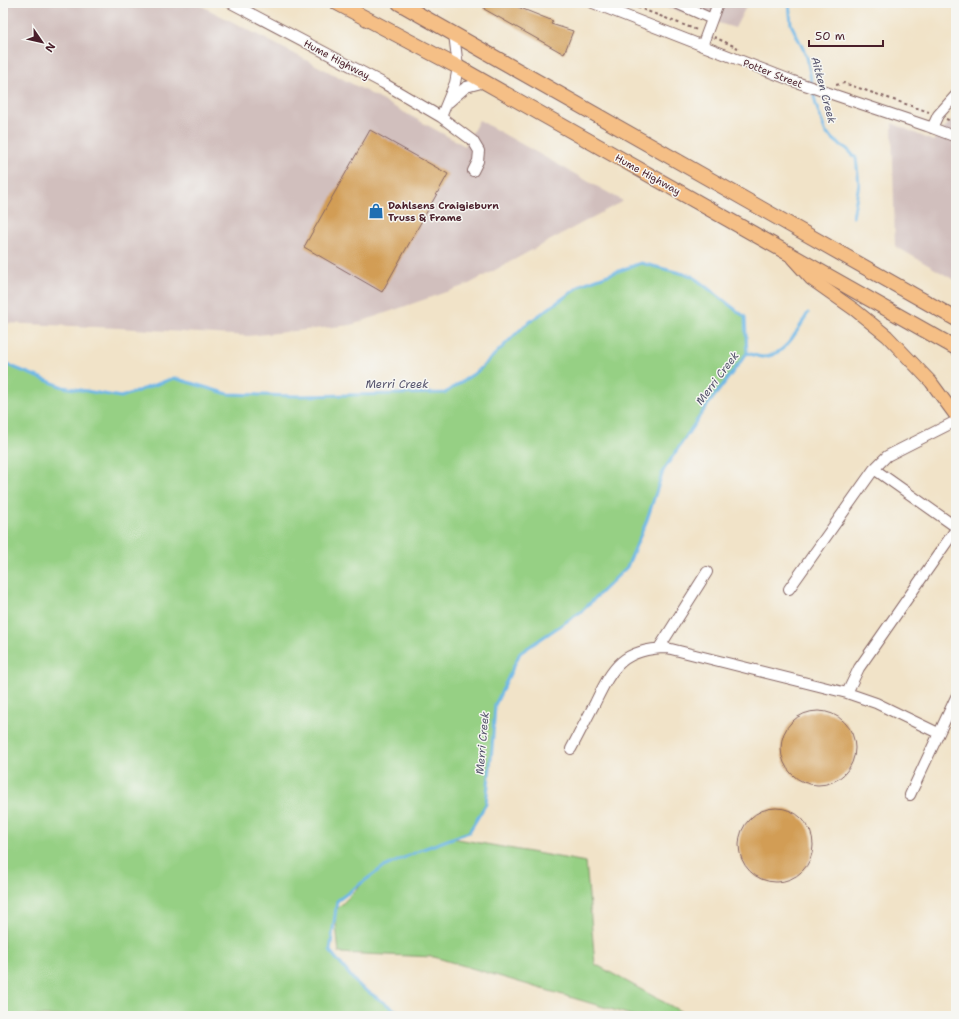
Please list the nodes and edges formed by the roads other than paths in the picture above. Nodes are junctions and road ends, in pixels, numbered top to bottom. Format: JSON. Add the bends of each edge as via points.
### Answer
{"nodes":[{"id":1,"x":231,"y":3,"type":"edge"},
{"id":2,"x":337,"y":3,"type":"edge"},
{"id":3,"x":399,"y":3,"type":"edge"},
{"id":4,"x":593,"y":3,"type":"edge"},
{"id":5,"x":676,"y":3,"type":"edge"},
{"id":6,"x":718,"y":3,"type":"edge"},
{"id":7,"x":712,"y":19,"type":"junction"},
{"id":8,"x":454,"y":34,"type":"junction"},
{"id":9,"x":702,"y":46,"type":"junction"},
{"id":10,"x":458,"y":67,"type":"junction"},
{"id":11,"x":485,"y":82,"type":"junction"},
{"id":12,"x":956,"y":95,"type":"edge"},
{"id":13,"x":447,"y":103,"type":"junction"},
{"id":14,"x":441,"y":117,"type":"junction"},
{"id":15,"x":932,"y":128,"type":"junction"},
{"id":16,"x":956,"y":137,"type":"edge"},
{"id":17,"x":473,"y":171,"type":"dead end"},
{"id":18,"x":787,"y":252,"type":"junction"},
{"id":19,"x":956,"y":319,"type":"edge"},
{"id":20,"x":956,"y":348,"type":"edge"},
{"id":21,"x":956,"y":416,"type":"edge"},
{"id":22,"x":956,"y":421,"type":"edge"},
{"id":23,"x":874,"y":469,"type":"junction"},
{"id":24,"x":956,"y":528,"type":"edge"},
{"id":25,"x":708,"y":572,"type":"dead end"},
{"id":26,"x":789,"y":589,"type":"dead end"},
{"id":27,"x":659,"y":648,"type":"junction"},
{"id":28,"x":847,"y":693,"type":"junction"},
{"id":29,"x":956,"y":697,"type":"edge"},
{"id":30,"x":938,"y":733,"type":"junction"},
{"id":31,"x":571,"y":749,"type":"dead end"},
{"id":32,"x":910,"y":795,"type":"dead end"}],
"edges":[{"from":1,"to":14,"type":"street","name":"Hume Highway","via":[[383,83]]},
{"from":2,"to":10,"type":"highway","name":"Hume Highway"},
{"from":3,"to":8,"type":"highway"},
{"from":4,"to":9,"type":"street","name":"Potter Street"},
{"from":5,"to":7,"type":"street"},
{"from":6,"to":7,"type":"street"},
{"from":7,"to":9,"type":"street"},
{"from":8,"to":10,"type":"street"},
{"from":8,"to":19,"type":"highway"},
{"from":9,"to":15,"type":"street","name":"Potter Street"},
{"from":10,"to":11,"type":"highway","name":"Hume Highway"},
{"from":10,"to":13,"type":"street"},
{"from":11,"to":13,"type":"street","via":[[466,87]]},
{"from":11,"to":18,"type":"highway","name":"Hume Highway"},
{"from":12,"to":15,"type":"street","via":[[938,115]]},
{"from":13,"to":14,"type":"street"},
{"from":14,"to":17,"type":"street","name":"Hume Highway","via":[[473,141],[478,151],[478,161]]},
{"from":15,"to":16,"type":"street","name":"Potter Street"},
{"from":18,"to":20,"type":"highway","name":"Hume Highway"},
{"from":18,"to":21,"type":"main road","via":[[811,279],[855,310],[892,342],[931,382]]},
{"from":22,"to":23,"type":"street","via":[[887,456]]},
{"from":23,"to":24,"type":"street"},
{"from":23,"to":26,"type":"street"},
{"from":24,"to":28,"type":"street","via":[[859,668]]},
{"from":25,"to":27,"type":"street"},
{"from":27,"to":28,"type":"street"},
{"from":27,"to":31,"type":"street","via":[[634,653],[615,667]]},
{"from":28,"to":30,"type":"street","via":[[876,703]]},
{"from":29,"to":30,"type":"street"},
{"from":30,"to":32,"type":"street"}]}
